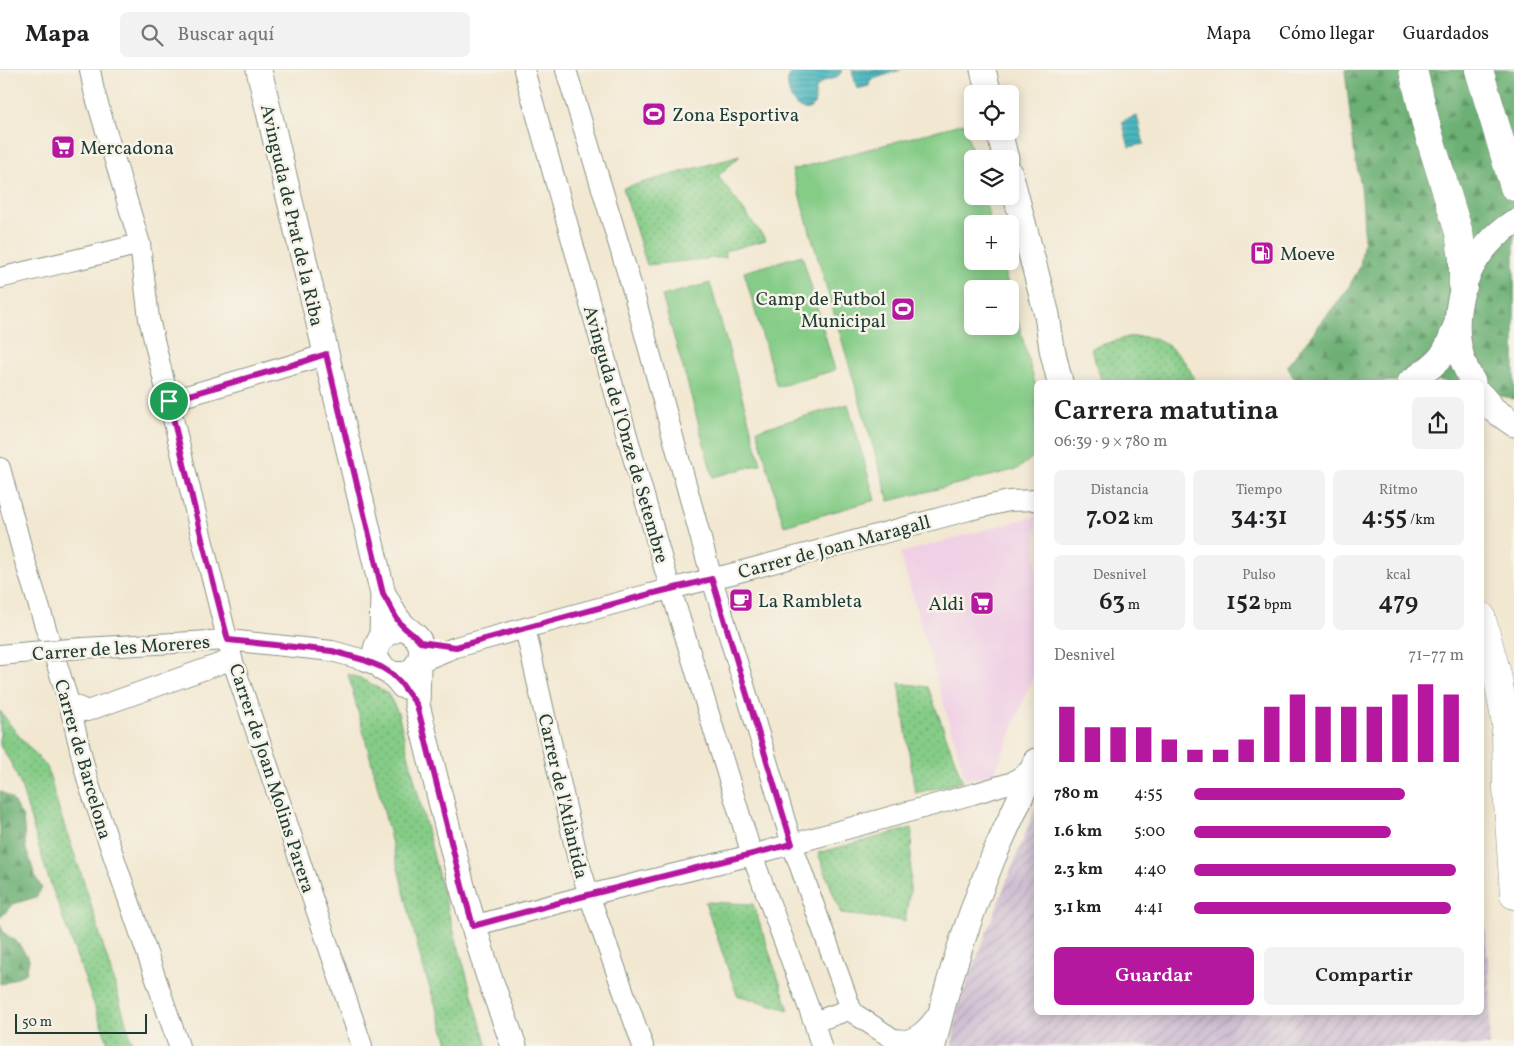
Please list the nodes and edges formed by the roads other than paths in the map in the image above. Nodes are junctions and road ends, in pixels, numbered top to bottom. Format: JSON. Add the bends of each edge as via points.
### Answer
{"nodes":[{"id":1,"x":90,"y":70,"type":"edge"},
{"id":2,"x":259,"y":70,"type":"edge"},
{"id":3,"x":524,"y":70,"type":"edge"},
{"id":4,"x":566,"y":70,"type":"edge"},
{"id":5,"x":983,"y":70,"type":"edge"},
{"id":6,"x":1413,"y":70,"type":"edge"},
{"id":7,"x":1479,"y":70,"type":"edge"},
{"id":8,"x":987,"y":85,"type":"edge"},
{"id":9,"x":1514,"y":187,"type":"edge"},
{"id":10,"x":1018,"y":205,"type":"edge"},
{"id":11,"x":1514,"y":222,"type":"edge"},
{"id":12,"x":140,"y":244,"type":"junction"},
{"id":13,"x":0,"y":278,"type":"edge"},
{"id":14,"x":1463,"y":286,"type":"junction"},
{"id":15,"x":1047,"y":315,"type":"junction"},
{"id":16,"x":1457,"y":323,"type":"junction"},
{"id":17,"x":326,"y":354,"type":"junction"},
{"id":18,"x":1060,"y":380,"type":"edge"},
{"id":19,"x":1072,"y":380,"type":"edge"},
{"id":20,"x":1413,"y":380,"type":"edge"},
{"id":21,"x":1472,"y":380,"type":"edge"},
{"id":22,"x":1484,"y":398,"type":"edge"},
{"id":23,"x":169,"y":401,"type":"junction"},
{"id":24,"x":1514,"y":424,"type":"edge"},
{"id":25,"x":0,"y":468,"type":"edge"},
{"id":26,"x":1034,"y":488,"type":"edge"},
{"id":27,"x":1034,"y":500,"type":"edge"},
{"id":28,"x":1009,"y":501,"type":"junction"},
{"id":29,"x":712,"y":579,"type":"junction"},
{"id":30,"x":671,"y":589,"type":"junction"},
{"id":31,"x":383,"y":594,"type":"junction"},
{"id":32,"x":525,"y":628,"type":"junction"},
{"id":33,"x":1484,"y":628,"type":"edge"},
{"id":34,"x":228,"y":640,"type":"junction"},
{"id":35,"x":416,"y":650,"type":"junction"},
{"id":36,"x":0,"y":655,"type":"edge"},
{"id":37,"x":383,"y":655,"type":"junction"},
{"id":38,"x":233,"y":662,"type":"junction"},
{"id":39,"x":69,"y":703,"type":"junction"},
{"id":40,"x":417,"y":705,"type":"junction"},
{"id":41,"x":1506,"y":731,"type":"junction"},
{"id":42,"x":1034,"y":766,"type":"edge"},
{"id":43,"x":1034,"y":767,"type":"edge"},
{"id":44,"x":1514,"y":768,"type":"edge"},
{"id":45,"x":996,"y":788,"type":"junction"},
{"id":46,"x":1014,"y":814,"type":"junction"},
{"id":47,"x":792,"y":844,"type":"junction"},
{"id":48,"x":752,"y":855,"type":"junction"},
{"id":49,"x":588,"y":895,"type":"junction"},
{"id":50,"x":1514,"y":895,"type":"edge"},
{"id":51,"x":473,"y":926,"type":"junction"},
{"id":52,"x":851,"y":1009,"type":"junction"},
{"id":53,"x":941,"y":1010,"type":"junction"},
{"id":54,"x":814,"y":1022,"type":"junction"},
{"id":55,"x":899,"y":1043,"type":"edge"},
{"id":56,"x":179,"y":1046,"type":"edge"},
{"id":57,"x":362,"y":1046,"type":"edge"},
{"id":58,"x":514,"y":1046,"type":"edge"},
{"id":59,"x":643,"y":1046,"type":"edge"},
{"id":60,"x":821,"y":1046,"type":"edge"},
{"id":61,"x":934,"y":1046,"type":"edge"}],
"edges":[{"from":1,"to":12,"type":"street","name":"Carrer de Joan Molins Parera"},
{"from":2,"to":17,"type":"main road","name":"Avinguda de Prat de la Riba"},
{"from":3,"to":30,"type":"street","name":"Avinguda de l'Onze de Setembre"},
{"from":4,"to":29,"type":"street","via":[[633,291]]},
{"from":5,"to":8,"type":"main road"},
{"from":6,"to":14,"type":"highway","via":[[1459,233]]},
{"from":7,"to":9,"type":"highway"},
{"from":10,"to":15,"type":"main road"},
{"from":11,"to":14,"type":"main road","via":[[1480,253]]},
{"from":12,"to":13,"type":"street"},
{"from":12,"to":23,"type":"street","name":"Carrer de Joan Molins Parera","via":[[149,319]]},
{"from":14,"to":16,"type":"main road"},
{"from":15,"to":18,"type":"main road"},
{"from":15,"to":19,"type":"main road"},
{"from":16,"to":20,"type":"main road","via":[[1441,357]]},
{"from":16,"to":21,"type":"main road","via":[[1458,343]]},
{"from":17,"to":23,"type":"street"},
{"from":17,"to":31,"type":"main road","name":"Avinguda de Prat de la Riba"},
{"from":22,"to":24,"type":"main road"},
{"from":23,"to":34,"type":"street","name":"Carrer de Joan Molins Parera"},
{"from":25,"to":39,"type":"street","name":"Carrer de Barcelona","via":[[24,561]]},
{"from":26,"to":28,"type":"street","name":"Carrer de Joan Maragall"},
{"from":27,"to":28,"type":"street","name":"Carrer de Joan Maragall"},
{"from":28,"to":29,"type":"street","name":"Carrer de Joan Maragall"},
{"from":29,"to":30,"type":"street","name":"Carrer de Joan Maragall"},
{"from":29,"to":47,"type":"street"},
{"from":30,"to":32,"type":"street","name":"Carrer de Joan Maragall"},
{"from":30,"to":48,"type":"street","name":"Avinguda de l'Onze de Setembre"},
{"from":31,"to":35,"type":"main road"},
{"from":31,"to":37,"type":"main road"},
{"from":32,"to":35,"type":"street","name":"Carrer de Joan Maragall","via":[[456,647]]},
{"from":32,"to":49,"type":"street","name":"Carrer de l'Atlàntida"},
{"from":33,"to":41,"type":"highway"},
{"from":34,"to":36,"type":"street","name":"Carrer de les Moreres","bridge":true},
{"from":34,"to":37,"type":"street","name":"Carrer de les Moreres","via":[[332,651],[366,648]]},
{"from":34,"to":38,"type":"street","name":"Carrer de Joan Molins Parera"},
{"from":35,"to":37,"type":"main road","via":[[395,630]]},
{"from":35,"to":37,"type":"main road","via":[[412,670],[403,675]]},
{"from":35,"to":40,"type":"main road"},
{"from":37,"to":40,"type":"main road"},
{"from":38,"to":39,"type":"street","via":[[222,663],[87,711]]},
{"from":38,"to":57,"type":"street","name":"Carrer de Joan Molins Parera"},
{"from":39,"to":56,"type":"street","name":"Carrer de Barcelona","via":[[88,782]]},
{"from":40,"to":51,"type":"main road"},
{"from":41,"to":44,"type":"highway"},
{"from":41,"to":50,"type":"highway"},
{"from":42,"to":45,"type":"street","via":[[1013,782]]},
{"from":43,"to":46,"type":"main road"},
{"from":45,"to":46,"type":"street","via":[[1008,798]]},
{"from":45,"to":47,"type":"street"},
{"from":46,"to":53,"type":"main road","via":[[993,857]]},
{"from":47,"to":48,"type":"street"},
{"from":47,"to":52,"type":"street"},
{"from":48,"to":49,"type":"street"},
{"from":48,"to":54,"type":"street","name":"Avinguda de l'Onze de Setembre"},
{"from":49,"to":51,"type":"street"},
{"from":49,"to":59,"type":"street","name":"Carrer de l'Atlàntida"},
{"from":51,"to":58,"type":"main road"},
{"from":52,"to":54,"type":"street"},
{"from":52,"to":55,"type":"street"},
{"from":53,"to":55,"type":"street","via":[[918,1035]]},
{"from":53,"to":61,"type":"main road"},
{"from":54,"to":60,"type":"street","name":"Avinguda de l'Onze de Setembre"}]}
